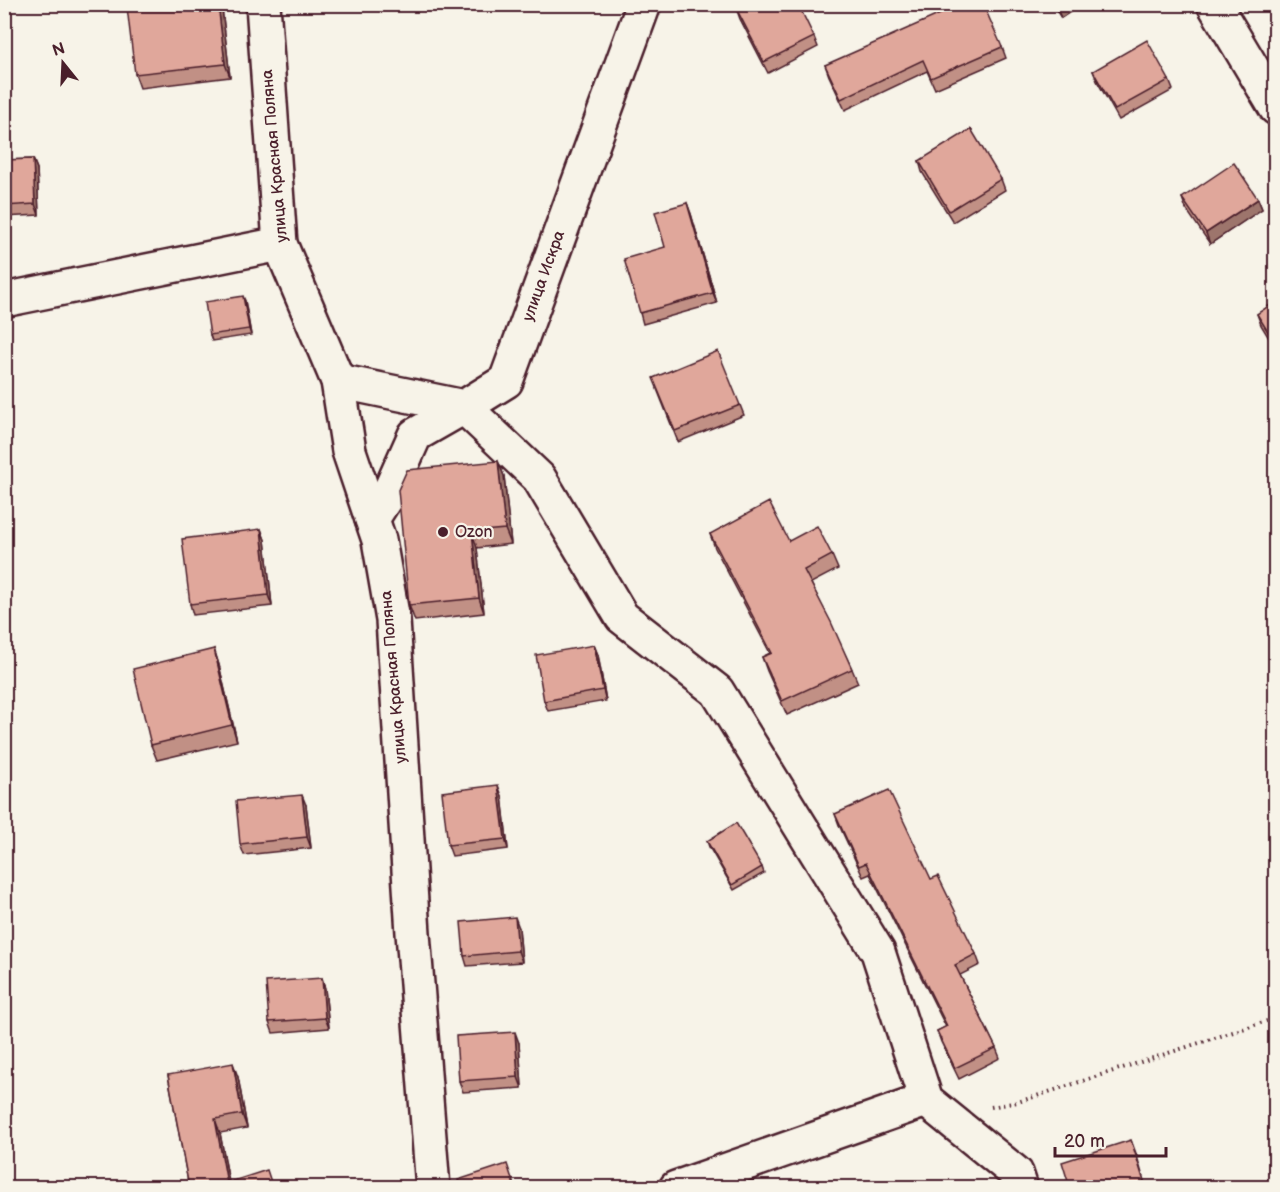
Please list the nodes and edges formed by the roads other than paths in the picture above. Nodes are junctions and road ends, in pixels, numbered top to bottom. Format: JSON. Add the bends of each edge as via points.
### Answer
{"nodes":[{"id":1,"x":264,"y":4,"type":"edge"},
{"id":2,"x":644,"y":4,"type":"edge"},
{"id":3,"x":1214,"y":4,"type":"edge"},
{"id":4,"x":1275,"y":108,"type":"edge"},
{"id":5,"x":280,"y":244,"type":"junction"},
{"id":6,"x":4,"y":300,"type":"edge"},
{"id":7,"x":338,"y":381,"type":"junction"},
{"id":8,"x":464,"y":408,"type":"junction"},
{"id":9,"x":372,"y":519,"type":"junction"},
{"id":10,"x":935,"y":1107,"type":"junction"},
{"id":11,"x":433,"y":1188,"type":"edge"},
{"id":12,"x":676,"y":1188,"type":"edge"},
{"id":13,"x":1021,"y":1188,"type":"edge"}],
"edges":[{"from":1,"to":5,"type":"street","name":"улица Красная Поляна"},
{"from":2,"to":8,"type":"street","name":"улица Искра","via":[[506,381]]},
{"from":3,"to":4,"type":"street"},
{"from":5,"to":6,"type":"street"},
{"from":5,"to":7,"type":"street","name":"улица Красная Поляна"},
{"from":7,"to":8,"type":"street"},
{"from":7,"to":9,"type":"street","name":"улица Красная Поляна","via":[[350,451]]},
{"from":8,"to":9,"type":"street","name":"улица Искра","via":[[414,435],[390,491]]},
{"from":8,"to":10,"type":"street","via":[[540,478],[621,617],[717,692],[878,952]]},
{"from":9,"to":11,"type":"street","name":"улица Красная Поляна","via":[[393,620]]},
{"from":10,"to":12,"type":"street"},
{"from":10,"to":13,"type":"street","via":[[1016,1173]]}]}
